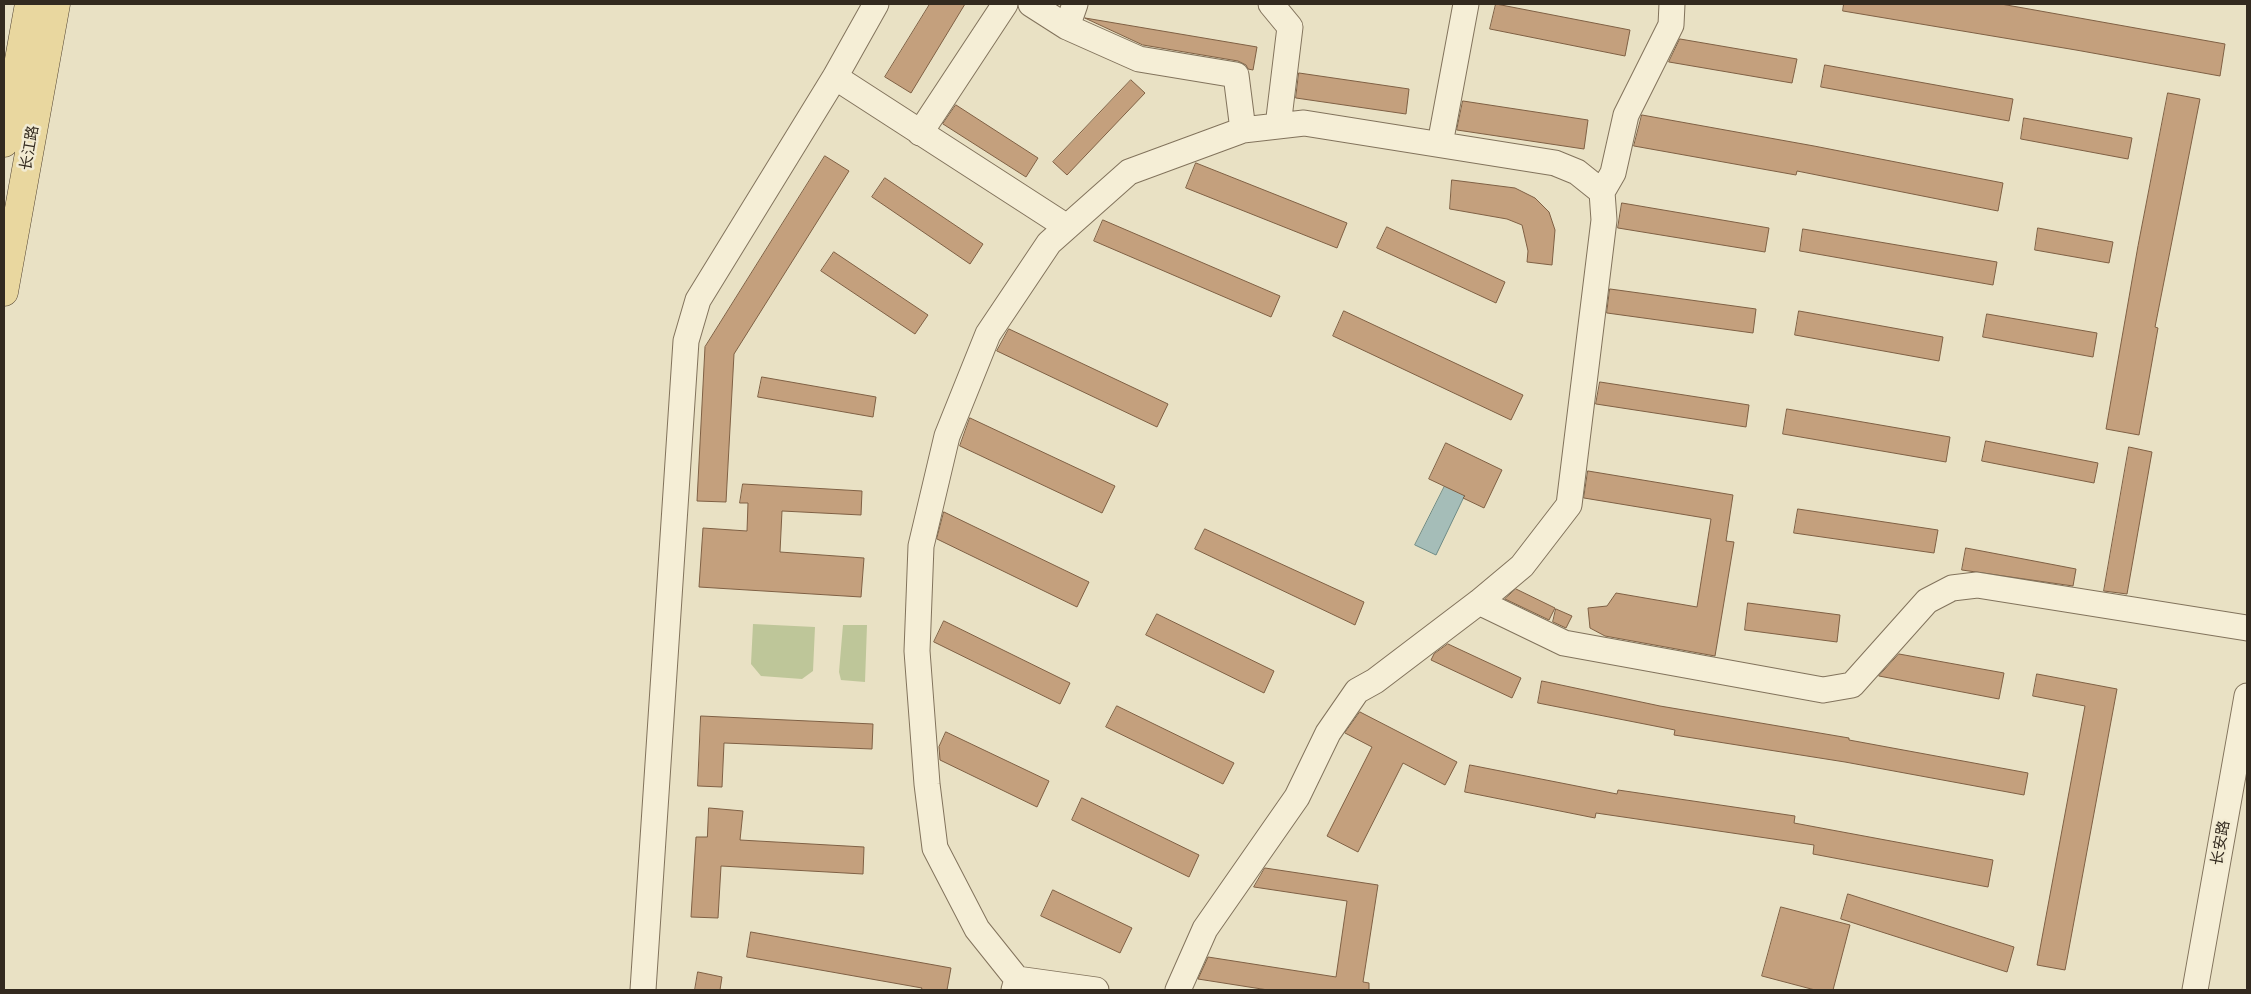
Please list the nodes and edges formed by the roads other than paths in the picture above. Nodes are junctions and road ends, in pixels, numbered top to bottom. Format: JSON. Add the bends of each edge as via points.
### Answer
{"nodes":[{"id":1,"x":29,"y":4,"type":"edge"},
{"id":2,"x":56,"y":4,"type":"edge"},
{"id":3,"x":876,"y":4,"type":"edge"},
{"id":4,"x":1004,"y":4,"type":"edge"},
{"id":5,"x":1031,"y":4,"type":"edge"},
{"id":6,"x":1075,"y":4,"type":"edge"},
{"id":7,"x":1271,"y":4,"type":"edge"},
{"id":8,"x":1466,"y":4,"type":"edge"},
{"id":9,"x":1672,"y":4,"type":"edge"},
{"id":10,"x":1067,"y":27,"type":"junction"},
{"id":11,"x":835,"y":77,"type":"junction"},
{"id":12,"x":1278,"y":126,"type":"junction"},
{"id":13,"x":1243,"y":130,"type":"junction"},
{"id":14,"x":920,"y":132,"type":"junction"},
{"id":15,"x":4,"y":143,"type":"edge"},
{"id":16,"x":1440,"y":144,"type":"junction"},
{"id":17,"x":1602,"y":192,"type":"junction"},
{"id":18,"x":1067,"y":228,"type":"junction"},
{"id":19,"x":4,"y":292,"type":"edge"},
{"id":20,"x":1479,"y":602,"type":"junction"},
{"id":21,"x":2247,"y":628,"type":"edge"},
{"id":22,"x":2247,"y":696,"type":"edge"},
{"id":23,"x":1016,"y":985,"type":"edge"},
{"id":24,"x":643,"y":990,"type":"edge"},
{"id":25,"x":1096,"y":990,"type":"edge"},
{"id":26,"x":1178,"y":990,"type":"edge"},
{"id":27,"x":2195,"y":990,"type":"edge"}],
"edges":[{"from":1,"to":15,"type":"main road","name":"长江路"},
{"from":2,"to":19,"type":"main road","name":"长江路"},
{"from":3,"to":11,"type":"street"},
{"from":4,"to":14,"type":"street"},
{"from":5,"to":10,"type":"street"},
{"from":6,"to":10,"type":"street"},
{"from":7,"to":12,"type":"street","via":[[1290,27]]},
{"from":8,"to":16,"type":"street"},
{"from":9,"to":17,"type":"street","via":[[1671,25],[1626,115],[1613,173]]},
{"from":10,"to":13,"type":"street","via":[[1139,60],[1236,76]]},
{"from":11,"to":14,"type":"street"},
{"from":11,"to":24,"type":"street","via":[[698,300],[686,341]]},
{"from":12,"to":13,"type":"street"},
{"from":12,"to":16,"type":"street","via":[[1304,123]]},
{"from":13,"to":18,"type":"street","via":[[1129,172]]},
{"from":14,"to":18,"type":"street"},
{"from":16,"to":17,"type":"street","via":[[1555,163],[1577,172]]},
{"from":17,"to":20,"type":"street","via":[[1604,220],[1569,506],[1522,566]]},
{"from":18,"to":23,"type":"street","via":[[1049,243],[988,334],[947,436],[922,546],[918,651],[926,784],[935,848],[977,928]]},
{"from":20,"to":21,"type":"street","via":[[1564,643],[1823,690],[1852,685],[1927,601],[1952,588],[1977,585]]},
{"from":20,"to":26,"type":"street","via":[[1375,681],[1357,691],[1328,733],[1297,797],[1204,928]]},
{"from":22,"to":27,"type":"street","name":"长安路"},
{"from":23,"to":25,"type":"street"}]}
